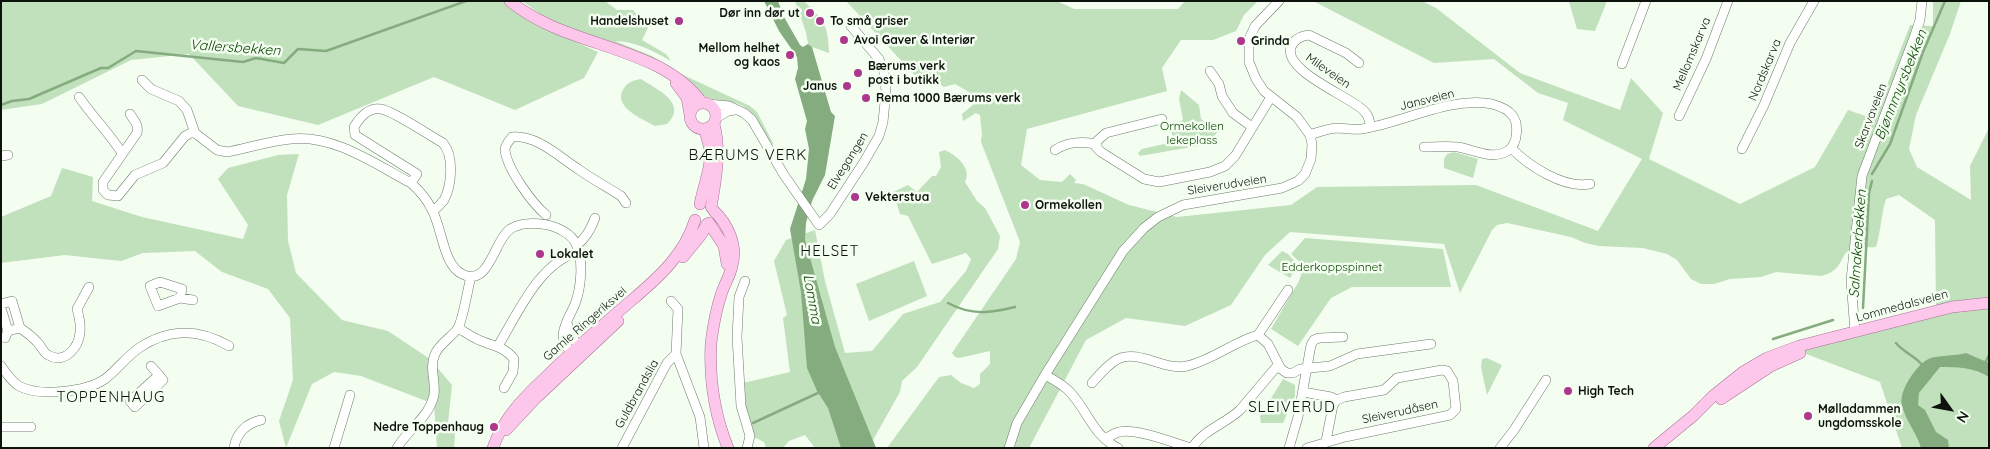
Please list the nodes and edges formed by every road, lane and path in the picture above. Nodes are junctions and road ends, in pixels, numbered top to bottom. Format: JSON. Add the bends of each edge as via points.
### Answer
{"nodes":[{"id":1,"x":510,"y":1,"type":"edge"},
{"id":2,"x":1279,"y":1,"type":"edge"},
{"id":3,"x":1646,"y":1,"type":"edge"},
{"id":4,"x":1728,"y":1,"type":"edge"},
{"id":5,"x":1814,"y":1,"type":"edge"},
{"id":6,"x":1922,"y":1,"type":"edge"},
{"id":7,"x":851,"y":26,"type":"dead end"},
{"id":8,"x":649,"y":63,"type":"junction"},
{"id":9,"x":1359,"y":63,"type":"dead end"},
{"id":10,"x":1622,"y":64,"type":"dead end"},
{"id":11,"x":1210,"y":71,"type":"dead end"},
{"id":12,"x":142,"y":80,"type":"dead end"},
{"id":13,"x":79,"y":97,"type":"dead end"},
{"id":14,"x":1272,"y":97,"type":"junction"},
{"id":15,"x":704,"y":104,"type":"junction"},
{"id":16,"x":735,"y":110,"type":"junction"},
{"id":17,"x":130,"y":114,"type":"dead end"},
{"id":18,"x":690,"y":115,"type":"junction"},
{"id":19,"x":1679,"y":116,"type":"dead end"},
{"id":20,"x":1162,"y":119,"type":"dead end"},
{"id":21,"x":711,"y":124,"type":"junction"},
{"id":22,"x":1252,"y":127,"type":"junction"},
{"id":23,"x":1371,"y":127,"type":"junction"},
{"id":24,"x":195,"y":133,"type":"junction"},
{"id":25,"x":1310,"y":135,"type":"junction"},
{"id":26,"x":1095,"y":144,"type":"junction"},
{"id":27,"x":1424,"y":147,"type":"dead end"},
{"id":28,"x":1511,"y":148,"type":"junction"},
{"id":29,"x":1742,"y":149,"type":"dead end"},
{"id":30,"x":1055,"y":150,"type":"dead end"},
{"id":31,"x":122,"y":153,"type":"junction"},
{"id":32,"x":411,"y":183,"type":"junction"},
{"id":33,"x":1590,"y":184,"type":"dead end"},
{"id":34,"x":626,"y":203,"type":"dead end"},
{"id":35,"x":700,"y":204,"type":"junction"},
{"id":36,"x":713,"y":209,"type":"junction"},
{"id":37,"x":433,"y":211,"type":"junction"},
{"id":38,"x":546,"y":215,"type":"dead end"},
{"id":39,"x":595,"y":218,"type":"dead end"},
{"id":40,"x":695,"y":220,"type":"junction"},
{"id":41,"x":708,"y":223,"type":"junction"},
{"id":42,"x":578,"y":248,"type":"junction"},
{"id":43,"x":471,"y":276,"type":"junction"},
{"id":44,"x":727,"y":278,"type":"junction"},
{"id":45,"x":746,"y":281,"type":"dead end"},
{"id":46,"x":89,"y":287,"type":"dead end"},
{"id":47,"x":1288,"y":290,"type":"dead end"},
{"id":48,"x":180,"y":298,"type":"dead end"},
{"id":49,"x":193,"y":300,"type":"dead end"},
{"id":50,"x":671,"y":301,"type":"dead end"},
{"id":51,"x":1989,"y":303,"type":"edge"},
{"id":52,"x":1,"y":306,"type":"edge"},
{"id":53,"x":20,"y":328,"type":"junction"},
{"id":54,"x":458,"y":328,"type":"junction"},
{"id":55,"x":1855,"y":332,"type":"junction"},
{"id":56,"x":1258,"y":335,"type":"junction"},
{"id":57,"x":1343,"y":337,"type":"dead end"},
{"id":58,"x":1431,"y":344,"type":"dead end"},
{"id":59,"x":229,"y":346,"type":"dead end"},
{"id":60,"x":498,"y":346,"type":"junction"},
{"id":61,"x":577,"y":351,"type":"junction"},
{"id":62,"x":676,"y":354,"type":"junction"},
{"id":63,"x":1278,"y":365,"type":"junction"},
{"id":64,"x":1,"y":366,"type":"edge"},
{"id":65,"x":152,"y":366,"type":"dead end"},
{"id":66,"x":1306,"y":368,"type":"junction"},
{"id":67,"x":159,"y":375,"type":"dead end"},
{"id":68,"x":1045,"y":376,"type":"junction"},
{"id":69,"x":1546,"y":380,"type":"dead end"},
{"id":70,"x":1092,"y":383,"type":"dead end"},
{"id":71,"x":504,"y":388,"type":"dead end"},
{"id":72,"x":1303,"y":392,"type":"junction"},
{"id":73,"x":350,"y":395,"type":"dead end"},
{"id":74,"x":1336,"y":400,"type":"junction"},
{"id":75,"x":261,"y":420,"type":"dead end"},
{"id":76,"x":1,"y":427,"type":"edge"},
{"id":77,"x":31,"y":427,"type":"dead end"},
{"id":78,"x":1105,"y":439,"type":"junction"},
{"id":79,"x":1326,"y":441,"type":"junction"},
{"id":80,"x":234,"y":448,"type":"edge"},
{"id":81,"x":334,"y":448,"type":"edge"},
{"id":82,"x":397,"y":448,"type":"edge"},
{"id":83,"x":493,"y":448,"type":"edge"},
{"id":84,"x":498,"y":448,"type":"edge"},
{"id":85,"x":622,"y":448,"type":"edge"},
{"id":86,"x":704,"y":448,"type":"edge"},
{"id":87,"x":728,"y":448,"type":"edge"},
{"id":88,"x":747,"y":448,"type":"edge"},
{"id":89,"x":1009,"y":448,"type":"edge"},
{"id":90,"x":1118,"y":448,"type":"edge"},
{"id":91,"x":1192,"y":448,"type":"edge"},
{"id":92,"x":1289,"y":448,"type":"edge"},
{"id":93,"x":1307,"y":448,"type":"edge"},
{"id":94,"x":1500,"y":448,"type":"edge"},
{"id":95,"x":1654,"y":448,"type":"edge"}],
"edges":[{"from":1,"to":8,"type":"main road","via":[[552,27]]},
{"from":2,"to":14,"type":"street","via":[[1255,26],[1248,50],[1259,85]]},
{"from":3,"to":10,"type":"street"},
{"from":4,"to":19,"type":"street","name":"Mellomskarva"},
{"from":5,"to":29,"type":"street","name":"Nordskarva","via":[[1790,43]]},
{"from":6,"to":55,"type":"street","name":"Skarvaveien","via":[[1917,27],[1862,176],[1851,280]]},
{"from":7,"to":16,"type":"street","name":"Elvegangen","via":[[879,58],[884,72],[883,122],[864,162],[830,214],[819,225],[777,164],[759,129],[744,113]]},
{"from":8,"to":15,"type":"main road","via":[[660,66],[680,80]]},
{"from":8,"to":18,"type":"main road","via":[[680,87],[687,98]]},
{"from":9,"to":23,"type":"street","name":"Mileveien","via":[[1309,35],[1296,40],[1290,51],[1297,66],[1364,110]]},
{"from":11,"to":22,"type":"street","via":[[1232,113]]},
{"from":12,"to":24,"type":"street","via":[[151,89],[179,101],[187,110]]},
{"from":13,"to":31,"type":"street"},
{"from":14,"to":22,"type":"street"},
{"from":14,"to":25,"type":"street","via":[[1297,117]]},
{"from":15,"to":16,"type":"street","via":[[722,104]]},
{"from":15,"to":18,"type":"main road","via":[[694,107]]},
{"from":15,"to":21,"type":"main road","via":[[715,112]]},
{"from":16,"to":21,"type":"street","via":[[728,111]]},
{"from":17,"to":31,"type":"street","via":[[138,128],[137,133]]},
{"from":18,"to":21,"type":"main road","via":[[694,125]]},
{"from":20,"to":26,"type":"street","via":[[1106,133]]},
{"from":21,"to":35,"type":"main road","via":[[711,162]]},
{"from":21,"to":36,"type":"main road","via":[[716,132],[717,160]]},
{"from":22,"to":26,"type":"street","via":[[1235,156],[1225,166],[1159,182],[1144,179],[1101,152]]},
{"from":23,"to":25,"type":"street","name":"Jansveien","via":[[1335,128]]},
{"from":23,"to":28,"type":"street","name":"Jansveien","via":[[1458,105],[1491,104],[1513,115],[1517,127]]},
{"from":24,"to":31,"type":"street","via":[[185,136],[160,165],[135,175],[124,191],[115,197],[103,190],[103,182]]},
{"from":24,"to":32,"type":"street","via":[[217,150],[227,152],[292,138],[319,141],[352,152]]},
{"from":25,"to":68,"type":"street","name":"Sleiverudveien","via":[[1309,167],[1298,181],[1269,191],[1183,205],[1158,216],[1134,237]]},
{"from":26,"to":30,"type":"street","via":[[1074,142]]},
{"from":27,"to":28,"type":"street","via":[[1457,147],[1491,155],[1502,154]]},
{"from":28,"to":33,"type":"street","via":[[1527,163],[1559,179],[1574,185]]},
{"from":32,"to":37,"type":"street"},
{"from":32,"to":37,"type":"street","via":[[417,174],[355,136],[354,127],[360,116],[382,109],[443,143],[448,149],[450,174],[447,193]]},
{"from":34,"to":38,"type":"street","via":[[621,196],[558,154],[522,136],[512,137],[505,149],[509,161],[527,195]]},
{"from":35,"to":36,"type":"main road","via":[[708,204]]},
{"from":35,"to":40,"type":"main road","via":[[693,211]]},
{"from":36,"to":41,"type":"main road","via":[[712,220]]},
{"from":36,"to":44,"type":"main road","via":[[724,224],[733,246],[732,266]]},
{"from":37,"to":43,"type":"street","via":[[454,269]]},
{"from":39,"to":42,"type":"street"},
{"from":40,"to":41,"type":"main road"},
{"from":40,"to":61,"type":"main road","name":"Gamle Ringeriksvei","via":[[682,249],[672,262]]},
{"from":41,"to":44,"type":"main road","via":[[724,246]]},
{"from":41,"to":61,"type":"main road","name":"Gamle Ringeriksvei","via":[[686,254],[663,278]]},
{"from":42,"to":43,"type":"street","via":[[565,230],[533,224],[516,226],[504,235],[489,265]]},
{"from":42,"to":60,"type":"street","via":[[547,270]]},
{"from":42,"to":61,"type":"street","via":[[579,291],[568,322]]},
{"from":43,"to":54,"type":"street"},
{"from":44,"to":87,"type":"main road","via":[[713,326],[710,363],[716,412]]},
{"from":45,"to":88,"type":"street","via":[[739,298],[737,337],[741,406],[750,436]]},
{"from":46,"to":53,"type":"street","via":[[77,309],[80,334],[67,356],[48,355]]},
{"from":47,"to":56,"type":"street"},
{"from":48,"to":49,"type":"street"},
{"from":50,"to":62,"type":"street","name":"Guldbrandslia","via":[[678,309]]},
{"from":51,"to":55,"type":"main road","name":"Lommedalsveien","via":[[1952,307]]},
{"from":52,"to":53,"type":"street","via":[[12,301]]},
{"from":52,"to":53,"type":"street","via":[[7,334]]},
{"from":54,"to":60,"type":"street","via":[[478,340]]},
{"from":54,"to":82,"type":"street","via":[[435,354],[431,368],[434,395],[430,408]]},
{"from":55,"to":95,"type":"main road","name":"Lommedalsveien","via":[[1824,341],[1771,366],[1693,416]]},
{"from":56,"to":63,"type":"street","via":[[1276,356]]},
{"from":56,"to":70,"type":"street","via":[[1205,360],[1184,366],[1122,358]]},
{"from":57,"to":66,"type":"street","via":[[1314,340]]},
{"from":58,"to":66,"type":"street","via":[[1357,354],[1330,366]]},
{"from":59,"to":64,"type":"street","via":[[194,332],[161,337],[138,349],[96,384],[56,391],[33,391],[19,386]]},
{"from":60,"to":71,"type":"street","via":[[514,358],[515,364]]},
{"from":61,"to":83,"type":"main road","name":"Gamle Ringeriksvei","via":[[514,408]]},
{"from":61,"to":84,"type":"main road","name":"Gamle Ringeriksvei","via":[[512,423]]},
{"from":62,"to":85,"type":"street","name":"Guldbrandslia","via":[[667,363]]},
{"from":62,"to":86,"type":"street","name":"Guldbrandslia","via":[[700,417]]},
{"from":63,"to":66,"type":"street","via":[[1287,373]]},
{"from":63,"to":91,"type":"street","via":[[1234,416],[1201,436]]},
{"from":65,"to":67,"type":"street"},
{"from":66,"to":72,"type":"street"},
{"from":68,"to":78,"type":"street","via":[[1070,391]]},
{"from":68,"to":89,"type":"street","name":"Sleiverudveien","via":[[1018,423]]},
{"from":69,"to":94,"type":"street"},
{"from":72,"to":74,"type":"street"},
{"from":72,"to":92,"type":"street"},
{"from":73,"to":81,"type":"street"},
{"from":74,"to":79,"type":"street"},
{"from":74,"to":79,"type":"street","name":"Sleiverudåsen","via":[[1384,390],[1397,378],[1442,370],[1448,371],[1453,381],[1456,409],[1450,415]]},
{"from":75,"to":80,"type":"street","via":[[244,427]]},
{"from":76,"to":77,"type":"street"},
{"from":78,"to":90,"type":"street"},
{"from":78,"to":91,"type":"street","via":[[1120,432],[1130,432]]},
{"from":79,"to":93,"type":"street","name":"Sleiverudåsen"}]}
